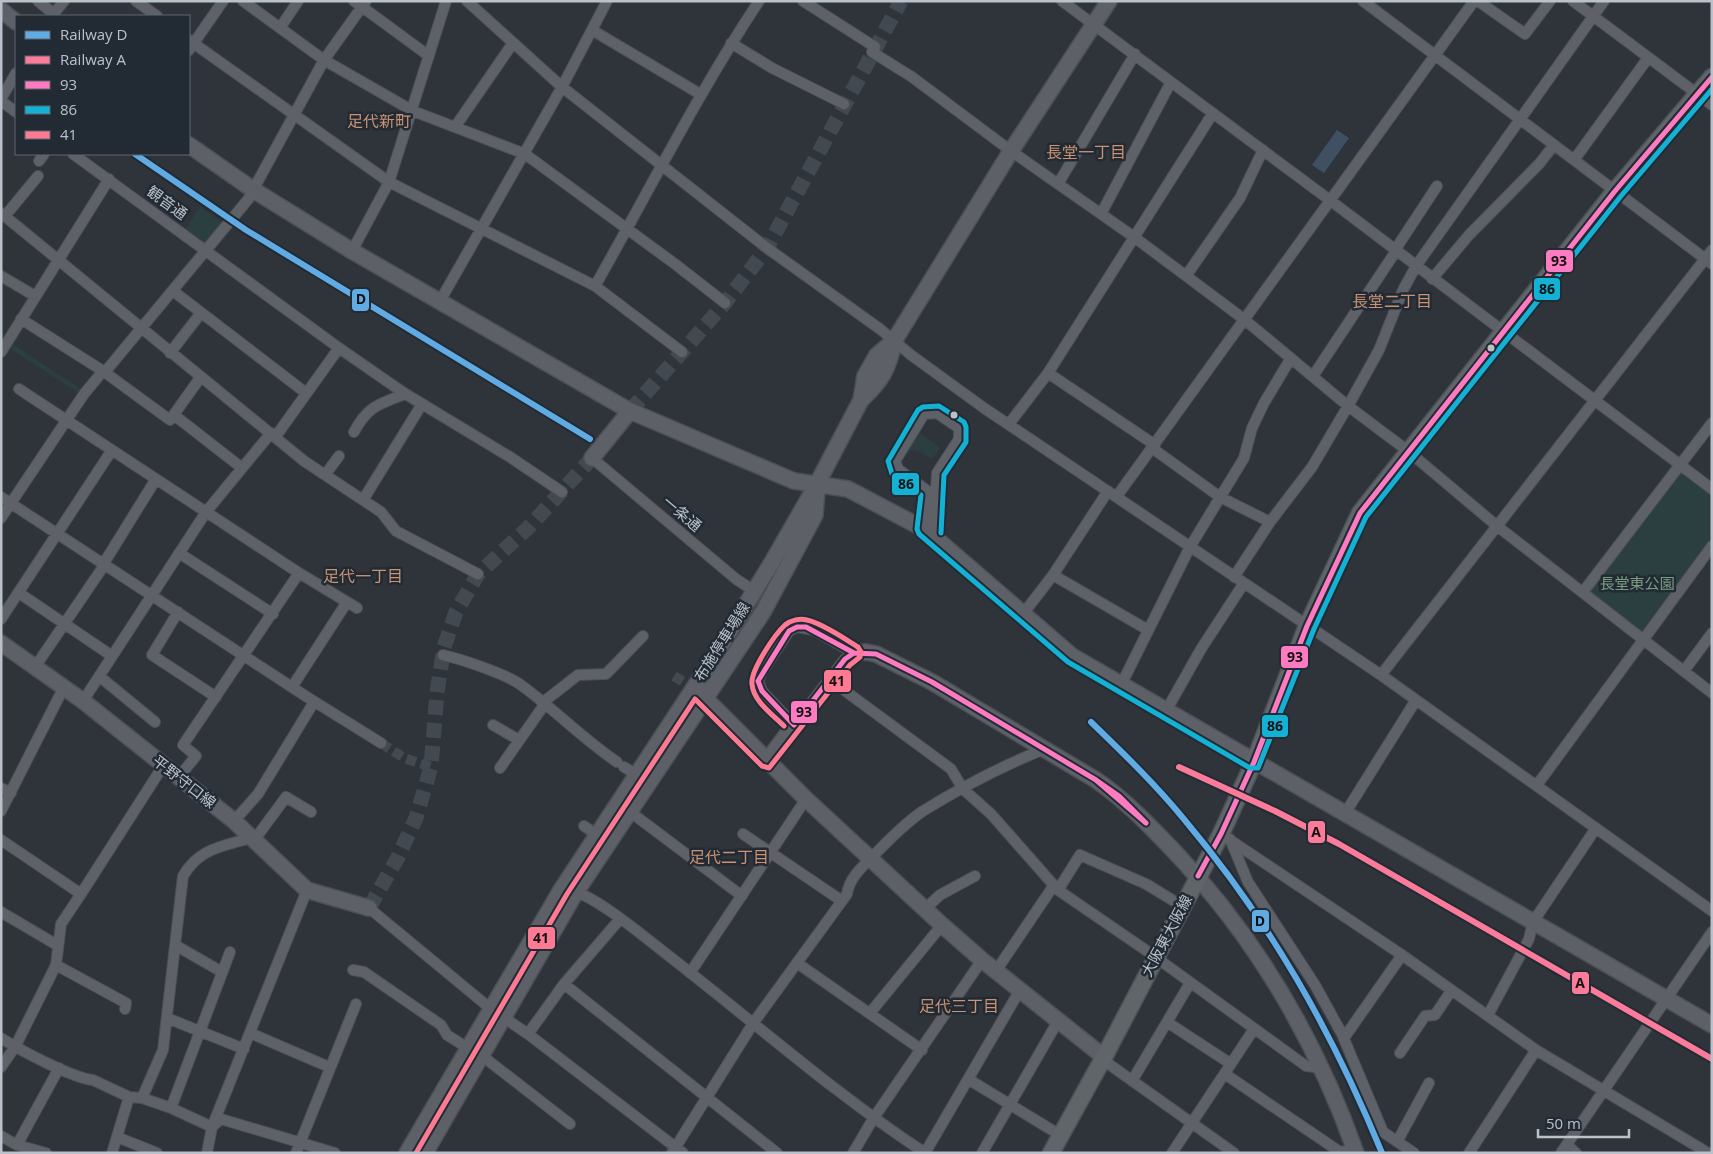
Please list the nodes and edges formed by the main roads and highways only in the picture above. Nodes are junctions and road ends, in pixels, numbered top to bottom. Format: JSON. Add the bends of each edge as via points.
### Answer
{"nodes":[{"id":1,"x":1712,"y":77,"type":"edge"},
{"id":2,"x":1051,"y":1153,"type":"edge"}],
"edges":[{"from":1,"to":2,"type":"main road","name":"大阪東大阪線","via":[[1615,191],[1360,514],[1306,626],[1225,836],[1198,876]]}]}
